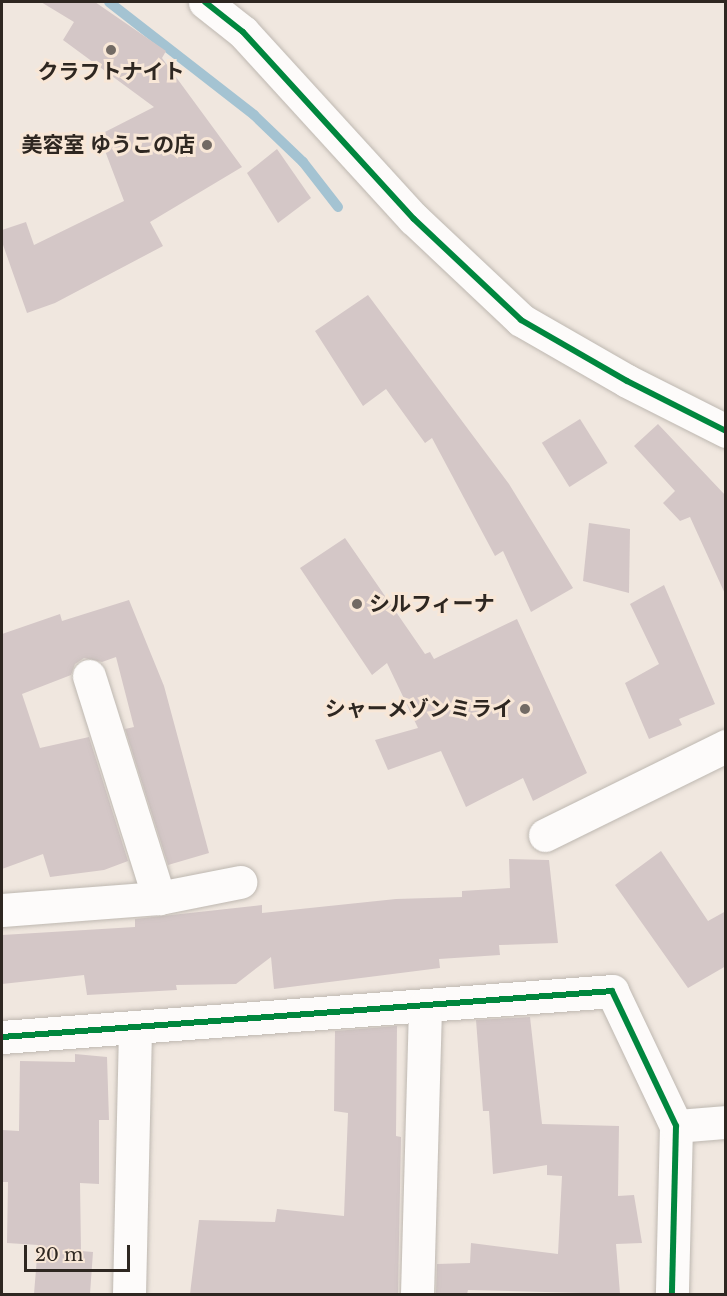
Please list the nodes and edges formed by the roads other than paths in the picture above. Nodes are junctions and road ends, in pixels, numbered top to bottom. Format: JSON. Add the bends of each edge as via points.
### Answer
{"nodes":[{"id":1,"x":206,"y":2,"type":"edge"},
{"id":2,"x":726,"y":431,"type":"edge"},
{"id":3,"x":87,"y":699,"type":"dead end"},
{"id":4,"x":726,"y":746,"type":"edge"},
{"id":5,"x":545,"y":835,"type":"dead end"},
{"id":6,"x":240,"y":882,"type":"dead end"},
{"id":7,"x":159,"y":898,"type":"junction"},
{"id":8,"x":2,"y":910,"type":"edge"},
{"id":9,"x":424,"y":1005,"type":"junction"},
{"id":10,"x":135,"y":1027,"type":"junction"},
{"id":11,"x":2,"y":1037,"type":"edge"},
{"id":12,"x":726,"y":1122,"type":"edge"},
{"id":13,"x":676,"y":1126,"type":"junction"},
{"id":14,"x":129,"y":1294,"type":"edge"},
{"id":15,"x":417,"y":1294,"type":"edge"},
{"id":16,"x":672,"y":1294,"type":"edge"}],
"edges":[{"from":1,"to":2,"type":"street","via":[[243,32],[414,219],[521,320],[627,381]]},
{"from":3,"to":7,"type":"street"},
{"from":4,"to":5,"type":"street"},
{"from":6,"to":7,"type":"street"},
{"from":7,"to":8,"type":"street"},
{"from":9,"to":10,"type":"street"},
{"from":9,"to":13,"type":"street","via":[[612,991]]},
{"from":9,"to":15,"type":"street"},
{"from":10,"to":11,"type":"street"},
{"from":10,"to":14,"type":"street"},
{"from":12,"to":13,"type":"street"},
{"from":13,"to":16,"type":"street"}]}
